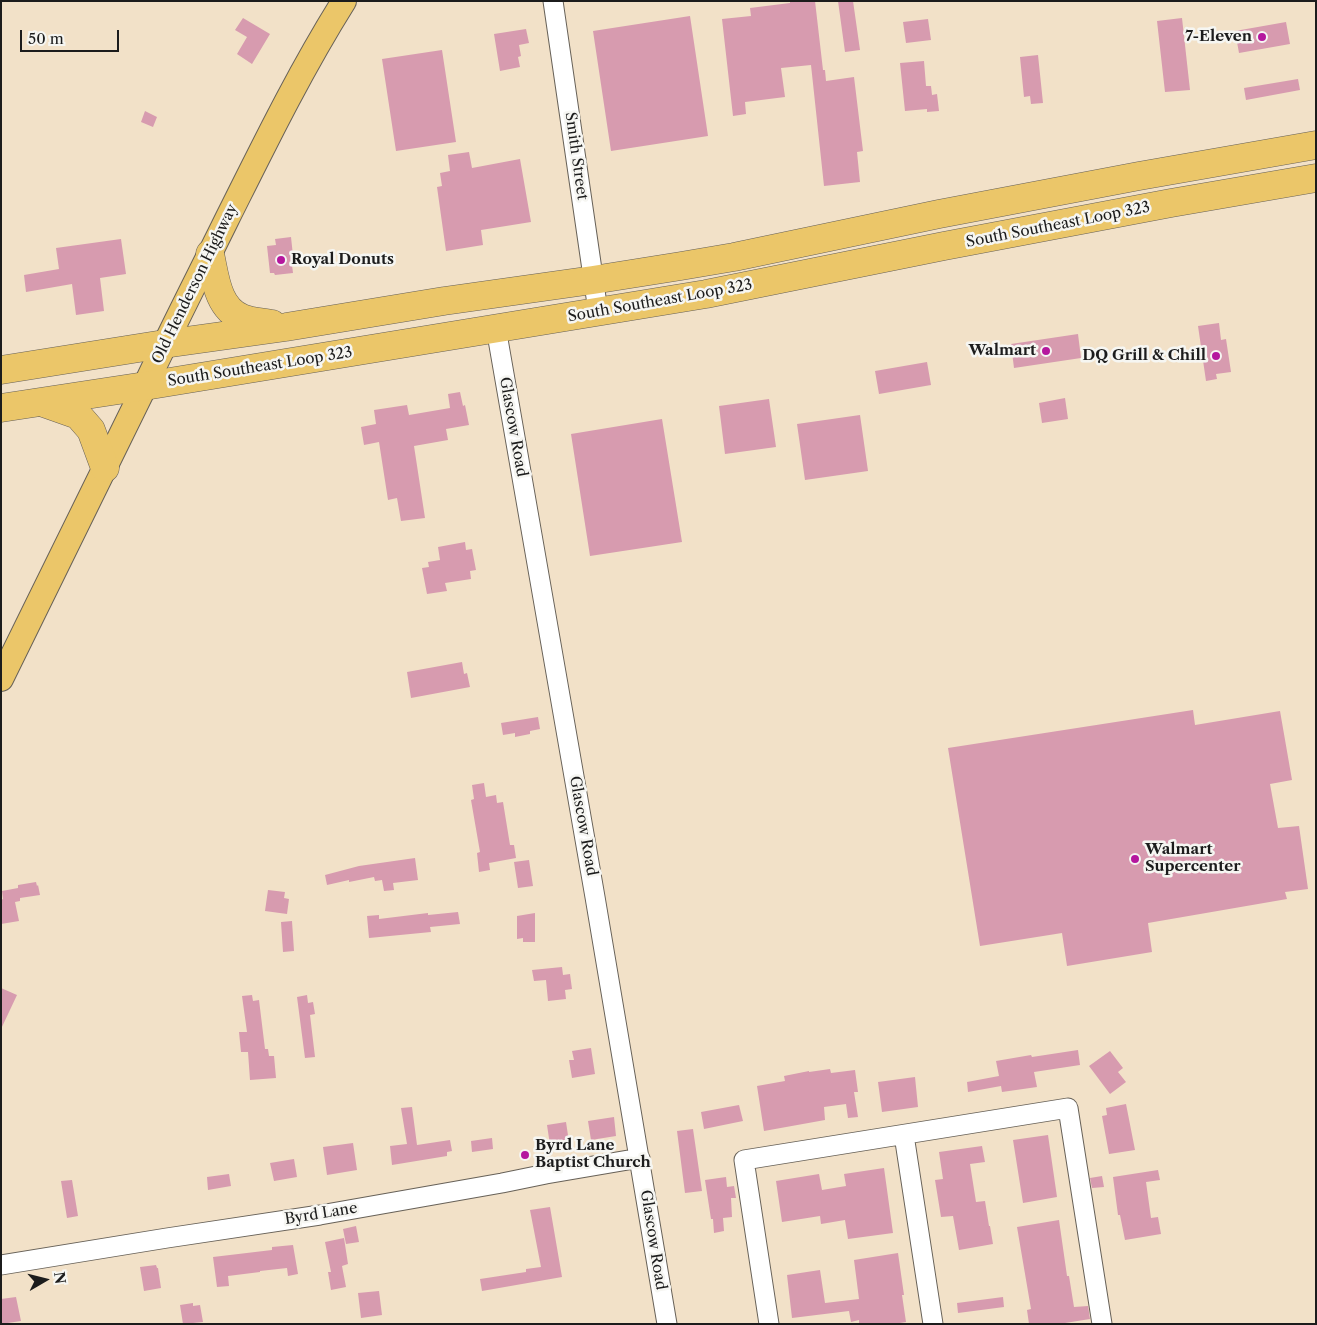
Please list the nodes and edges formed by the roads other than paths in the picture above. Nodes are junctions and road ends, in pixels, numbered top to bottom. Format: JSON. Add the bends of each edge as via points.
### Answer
{"nodes":[{"id":1,"x":344,"y":1,"type":"edge"},
{"id":2,"x":553,"y":1,"type":"edge"},
{"id":3,"x":1312,"y":144,"type":"edge"},
{"id":4,"x":1309,"y":181,"type":"edge"},
{"id":5,"x":939,"y":214,"type":"junction"},
{"id":6,"x":944,"y":246,"type":"junction"},
{"id":7,"x":210,"y":254,"type":"junction"},
{"id":8,"x":594,"y":280,"type":"junction"},
{"id":9,"x":598,"y":312,"type":"junction"},
{"id":10,"x":286,"y":327,"type":"junction"},
{"id":11,"x":496,"y":328,"type":"junction"},
{"id":12,"x":164,"y":344,"type":"junction"},
{"id":13,"x":1,"y":370,"type":"edge"},
{"id":14,"x":145,"y":386,"type":"junction"},
{"id":15,"x":40,"y":402,"type":"junction"},
{"id":16,"x":1,"y":408,"type":"edge"},
{"id":17,"x":105,"y":468,"type":"junction"},
{"id":18,"x":1,"y":679,"type":"edge"},
{"id":19,"x":904,"y":1134,"type":"junction"},
{"id":20,"x":640,"y":1158,"type":"junction"},
{"id":21,"x":1,"y":1265,"type":"edge"},
{"id":22,"x":668,"y":1324,"type":"edge"},
{"id":23,"x":769,"y":1324,"type":"edge"},
{"id":24,"x":933,"y":1324,"type":"edge"},
{"id":25,"x":1102,"y":1324,"type":"edge"}],
"edges":[{"from":1,"to":7,"type":"main road","name":"Old Henderson Highway","via":[[280,114]]},
{"from":2,"to":8,"type":"street","name":"Smith Street"},
{"from":3,"to":5,"type":"highway","name":"South Southeast Loop 323"},
{"from":4,"to":6,"type":"highway","name":"South Southeast Loop 323","via":[[1171,203]]},
{"from":5,"to":6,"type":"highway"},
{"from":5,"to":8,"type":"highway","name":"South Southeast Loop 323","via":[[734,257]]},
{"from":6,"to":9,"type":"highway","name":"South Southeast Loop 323","via":[[706,294]]},
{"from":7,"to":10,"type":"highway","via":[[219,293],[227,308],[241,318]]},
{"from":7,"to":12,"type":"main road","name":"Old Henderson Highway"},
{"from":8,"to":9,"type":"street","name":"Smith Street"},
{"from":8,"to":10,"type":"highway","name":"South Southeast Loop 323"},
{"from":9,"to":11,"type":"highway","name":"South Southeast Loop 323"},
{"from":10,"to":12,"type":"highway","name":"South Southeast Loop 323"},
{"from":11,"to":14,"type":"highway","name":"South Southeast Loop 323"},
{"from":11,"to":20,"type":"street","name":"Glascow Road"},
{"from":12,"to":13,"type":"highway","name":"South Southeast Loop 323"},
{"from":12,"to":14,"type":"main road","name":"Old Henderson Highway"},
{"from":14,"to":15,"type":"highway","name":"South Southeast Loop 323"},
{"from":14,"to":17,"type":"main road","name":"Old Henderson Highway"},
{"from":15,"to":16,"type":"highway","name":"South Southeast Loop 323"},
{"from":15,"to":17,"type":"highway","via":[[78,416],[91,430]]},
{"from":17,"to":18,"type":"main road","name":"Old Henderson Highway"},
{"from":19,"to":23,"type":"street","via":[[744,1160]]},
{"from":19,"to":24,"type":"street"},
{"from":19,"to":25,"type":"street","via":[[1068,1108]]},
{"from":20,"to":21,"type":"street","name":"Byrd Lane","via":[[320,1215]]},
{"from":20,"to":22,"type":"street","name":"Glascow Road"}]}
